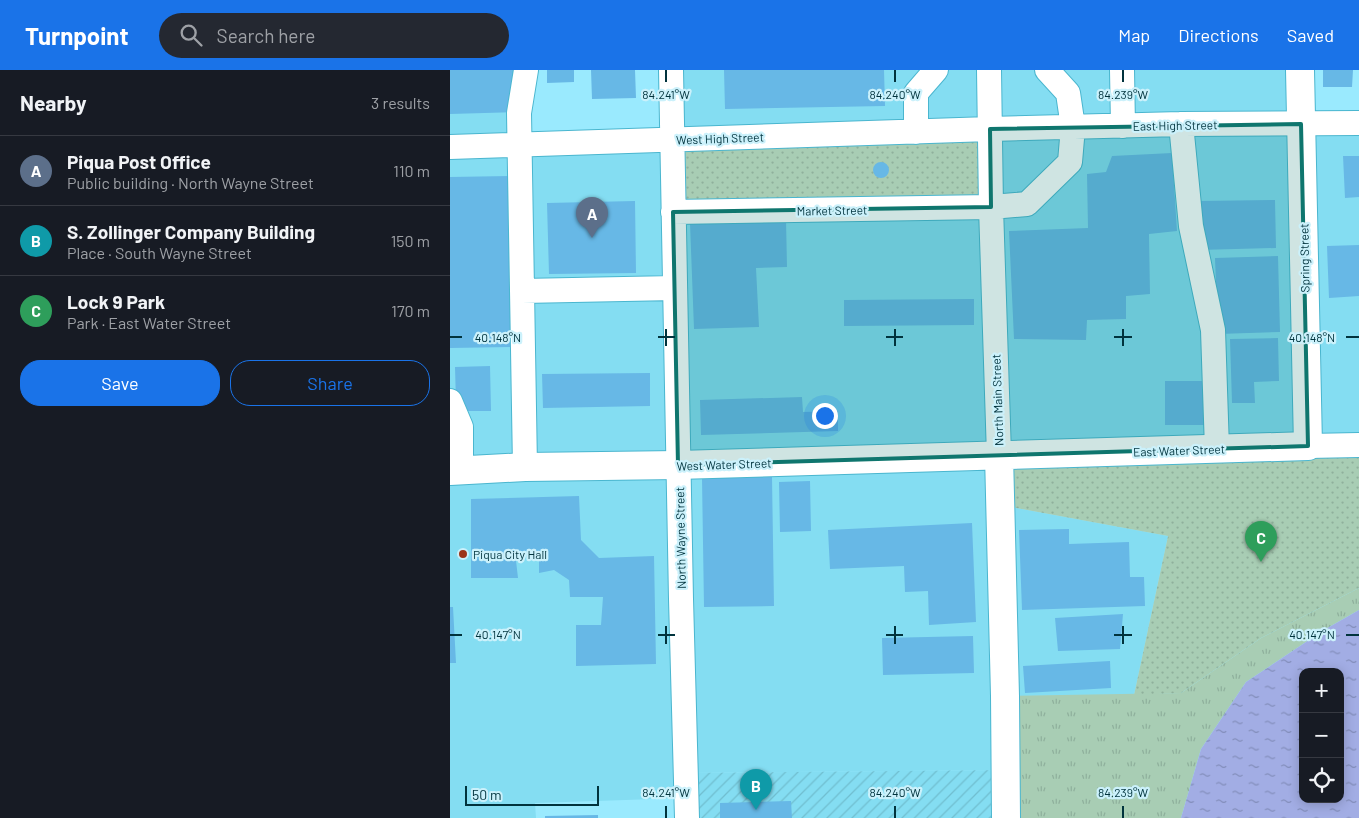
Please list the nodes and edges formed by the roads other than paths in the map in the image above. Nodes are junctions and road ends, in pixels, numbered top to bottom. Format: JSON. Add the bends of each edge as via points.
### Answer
{"nodes":[{"id":1,"x":526,"y":70,"type":"edge"},
{"id":2,"x":671,"y":70,"type":"edge"},
{"id":3,"x":936,"y":70,"type":"edge"},
{"id":4,"x":989,"y":70,"type":"edge"},
{"id":5,"x":1047,"y":70,"type":"edge"},
{"id":6,"x":1122,"y":70,"type":"edge"},
{"id":7,"x":1300,"y":70,"type":"edge"},
{"id":8,"x":1359,"y":123,"type":"edge"},
{"id":9,"x":1181,"y":124,"type":"junction"},
{"id":10,"x":1301,"y":124,"type":"junction"},
{"id":11,"x":1123,"y":126,"type":"junction"},
{"id":12,"x":1073,"y":127,"type":"junction"},
{"id":13,"x":990,"y":129,"type":"junction"},
{"id":14,"x":916,"y":132,"type":"junction"},
{"id":15,"x":673,"y":139,"type":"junction"},
{"id":16,"x":519,"y":145,"type":"junction"},
{"id":17,"x":450,"y":146,"type":"edge"},
{"id":18,"x":991,"y":207,"type":"junction"},
{"id":19,"x":673,"y":212,"type":"junction"},
{"id":20,"x":675,"y":288,"type":"junction"},
{"id":21,"x":522,"y":291,"type":"junction"},
{"id":22,"x":450,"y":402,"type":"edge"},
{"id":23,"x":1359,"y":444,"type":"edge"},
{"id":24,"x":1308,"y":446,"type":"junction"},
{"id":25,"x":1216,"y":449,"type":"junction"},
{"id":26,"x":999,"y":455,"type":"junction"},
{"id":27,"x":678,"y":465,"type":"junction"},
{"id":28,"x":526,"y":467,"type":"junction"},
{"id":29,"x":455,"y":470,"type":"edge"},
{"id":30,"x":687,"y":818,"type":"edge"},
{"id":31,"x":1006,"y":818,"type":"edge"}],
"edges":[{"from":1,"to":16,"type":"street","via":[[519,113]]},
{"from":2,"to":15,"type":"street","name":"North Wayne Street"},
{"from":3,"to":14,"type":"street","via":[[916,93]]},
{"from":4,"to":13,"type":"street","name":"North Main Street"},
{"from":5,"to":12,"type":"street","name":"Market Street","via":[[1068,92]]},
{"from":6,"to":11,"type":"street"},
{"from":7,"to":10,"type":"main road","name":"Spring Street"},
{"from":8,"to":10,"type":"street","name":"East High Street"},
{"from":9,"to":10,"type":"street","name":"East High Street"},
{"from":9,"to":11,"type":"street","name":"East High Street"},
{"from":9,"to":25,"type":"street","via":[[1191,226],[1213,330]]},
{"from":10,"to":24,"type":"main road","name":"Spring Street"},
{"from":11,"to":12,"type":"street","name":"East High Street"},
{"from":12,"to":13,"type":"street","name":"East High Street"},
{"from":12,"to":18,"type":"street","name":"Market Street","via":[[1070,162],[1027,204]]},
{"from":13,"to":14,"type":"street","name":"West High Street"},
{"from":13,"to":18,"type":"street","name":"North Main Street"},
{"from":14,"to":15,"type":"street","name":"West High Street"},
{"from":15,"to":16,"type":"street","name":"West High Street"},
{"from":15,"to":19,"type":"street","name":"North Wayne Street"},
{"from":16,"to":17,"type":"street","name":"West High Street"},
{"from":16,"to":21,"type":"street"},
{"from":18,"to":19,"type":"street","name":"Market Street"},
{"from":18,"to":26,"type":"street","name":"North Main Street"},
{"from":19,"to":20,"type":"street","name":"North Wayne Street"},
{"from":20,"to":21,"type":"street"},
{"from":20,"to":27,"type":"street","name":"North Wayne Street"},
{"from":21,"to":28,"type":"street"},
{"from":22,"to":29,"type":"street","via":[[461,427]]},
{"from":23,"to":24,"type":"street","name":"East Water Street"},
{"from":24,"to":25,"type":"main road","name":"East Water Street"},
{"from":25,"to":26,"type":"main road","name":"East Water Street"},
{"from":26,"to":27,"type":"main road","name":"West Water Street"},
{"from":26,"to":31,"type":"main road","name":"North Main Street"},
{"from":27,"to":28,"type":"main road","name":"West Water Street"},
{"from":27,"to":30,"type":"street","name":"North Wayne Street"},
{"from":28,"to":29,"type":"main road","name":"West Water Street"}]}
